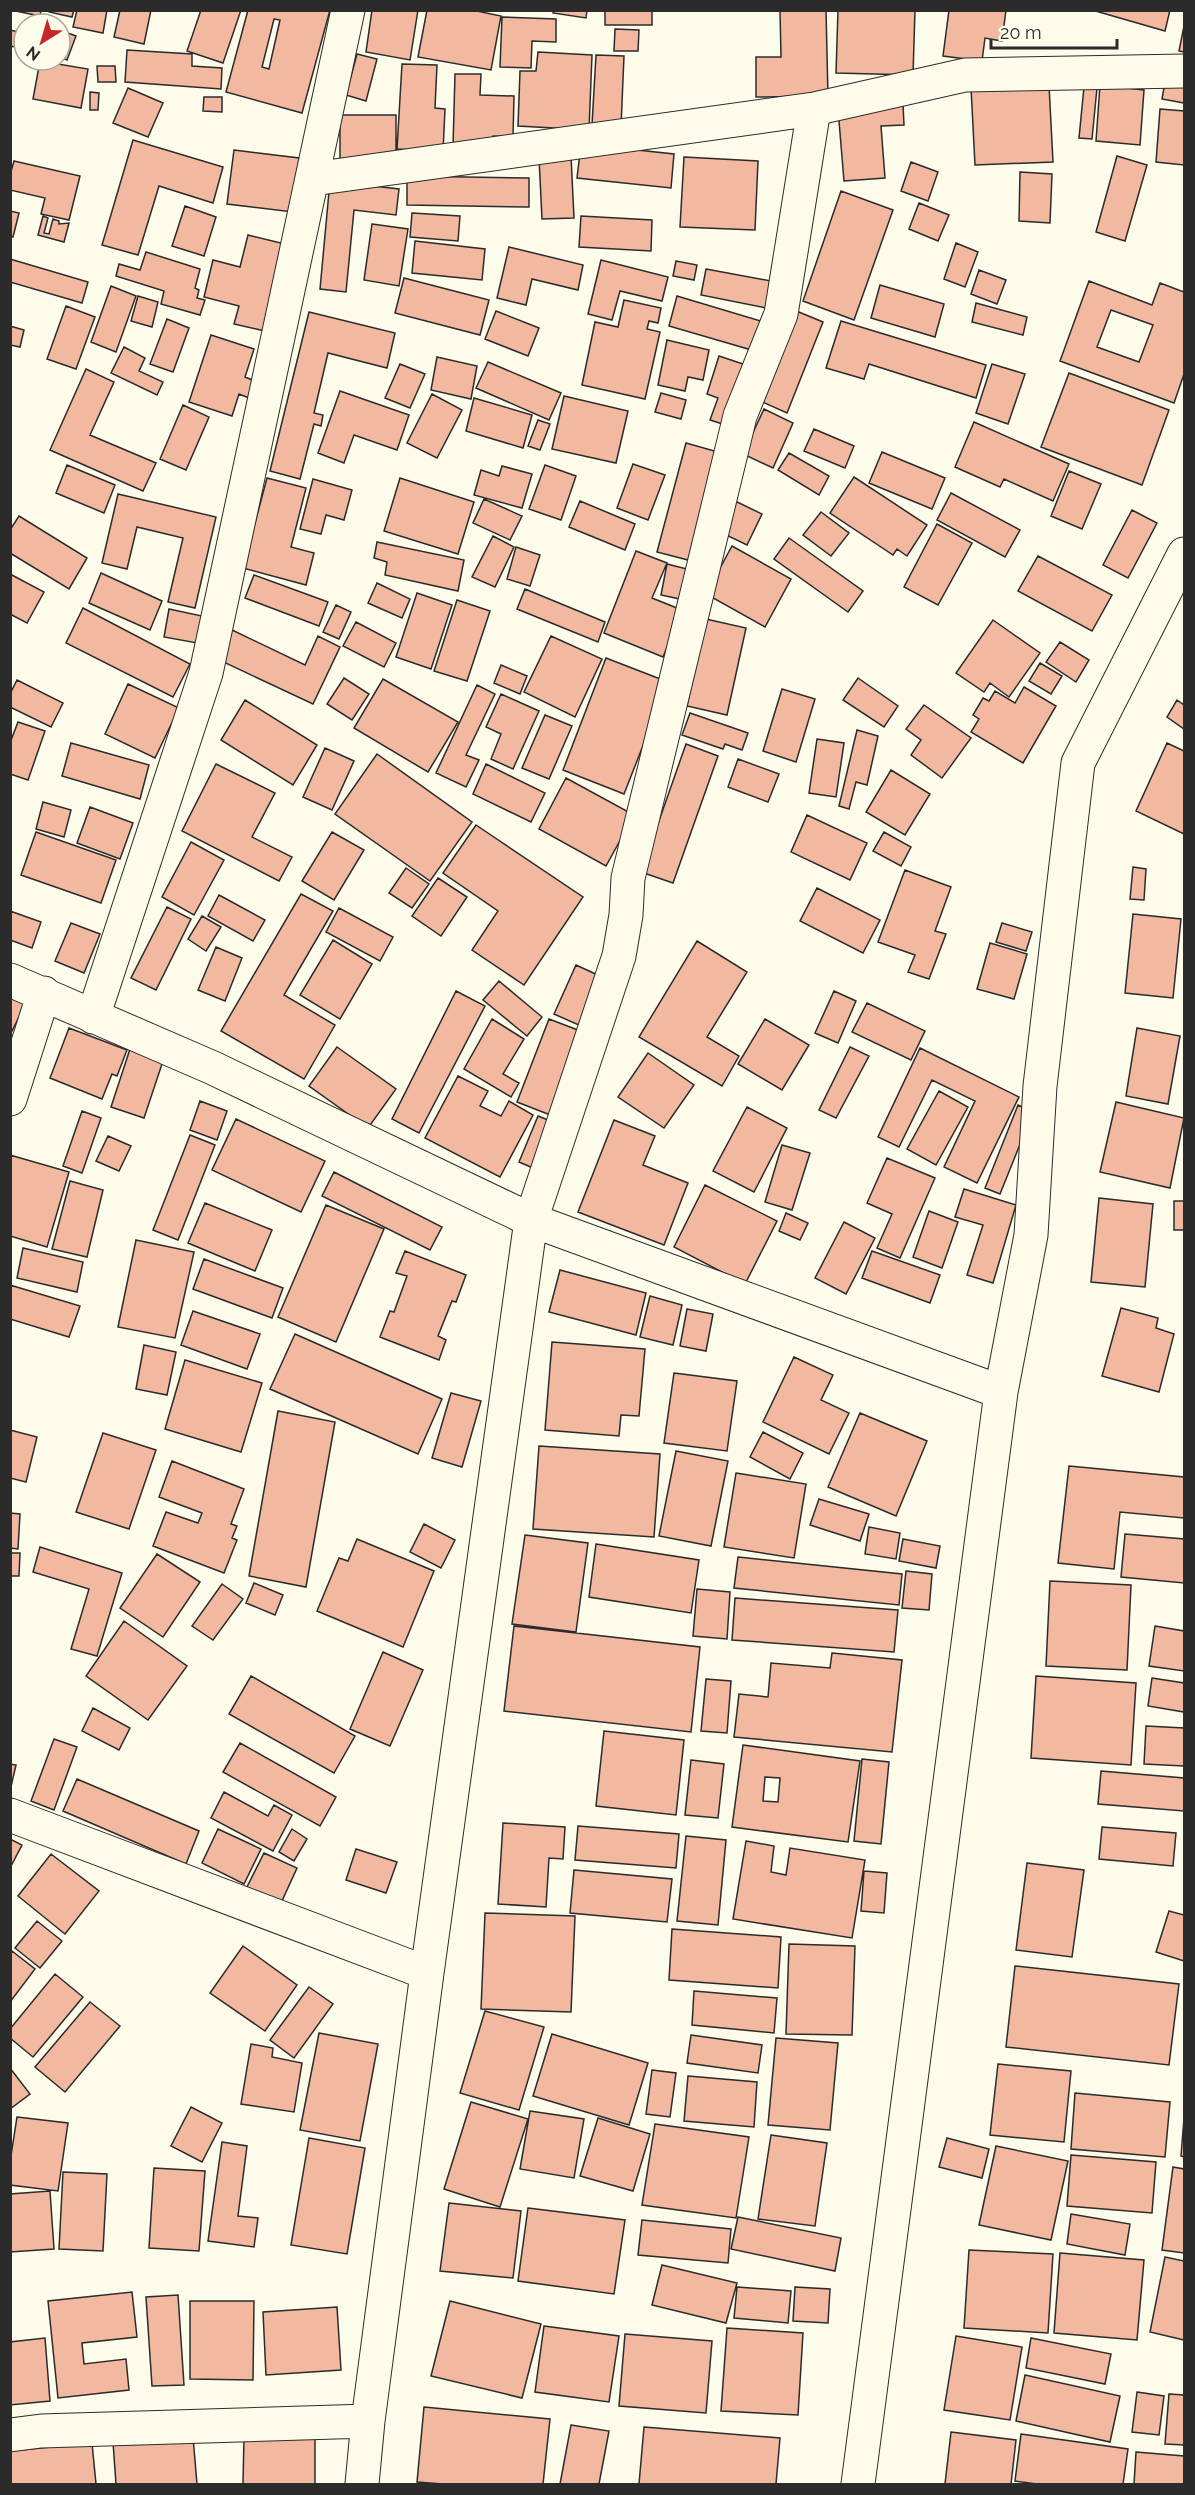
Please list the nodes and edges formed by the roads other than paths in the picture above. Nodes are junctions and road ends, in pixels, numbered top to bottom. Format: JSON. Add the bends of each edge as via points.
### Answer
{"nodes":[{"id":1,"x":348,"y":10,"type":"edge"},
{"id":2,"x":1185,"y":71,"type":"edge"},
{"id":3,"x":814,"y":109,"type":"junction"},
{"id":4,"x":313,"y":179,"type":"junction"},
{"id":5,"x":1185,"y":554,"type":"edge"},
{"id":6,"x":10,"y":980,"type":"edge"},
{"id":7,"x":44,"y":993,"type":"junction"},
{"id":8,"x":93,"y":1017,"type":"junction"},
{"id":9,"x":10,"y":1099,"type":"edge"},
{"id":10,"x":531,"y":1220,"type":"junction"},
{"id":11,"x":1001,"y":1392,"type":"junction"},
{"id":12,"x":10,"y":1815,"type":"edge"},
{"id":13,"x":427,"y":1973,"type":"junction"},
{"id":14,"x":368,"y":2421,"type":"junction"},
{"id":15,"x":10,"y":2435,"type":"edge"},
{"id":16,"x":362,"y":2484,"type":"edge"},
{"id":17,"x":858,"y":2484,"type":"edge"}],
"edges":[{"from":1,"to":4,"type":"street"},
{"from":2,"to":3,"type":"street","via":[[965,75]]},
{"from":3,"to":4,"type":"street"},
{"from":3,"to":10,"type":"street","via":[[781,314],[740,416],[628,878],[620,956]]},
{"from":4,"to":8,"type":"street","via":[[206,673]]},
{"from":5,"to":11,"type":"street","via":[[1078,763],[1040,1086],[1031,1235]]},
{"from":6,"to":7,"type":"street"},
{"from":7,"to":8,"type":"street"},
{"from":7,"to":9,"type":"street"},
{"from":8,"to":10,"type":"street","via":[[213,1068]]},
{"from":10,"to":11,"type":"street"},
{"from":10,"to":13,"type":"street"},
{"from":11,"to":17,"type":"street"},
{"from":12,"to":13,"type":"street"},
{"from":13,"to":14,"type":"street"},
{"from":14,"to":15,"type":"street"},
{"from":14,"to":16,"type":"street"}]}
